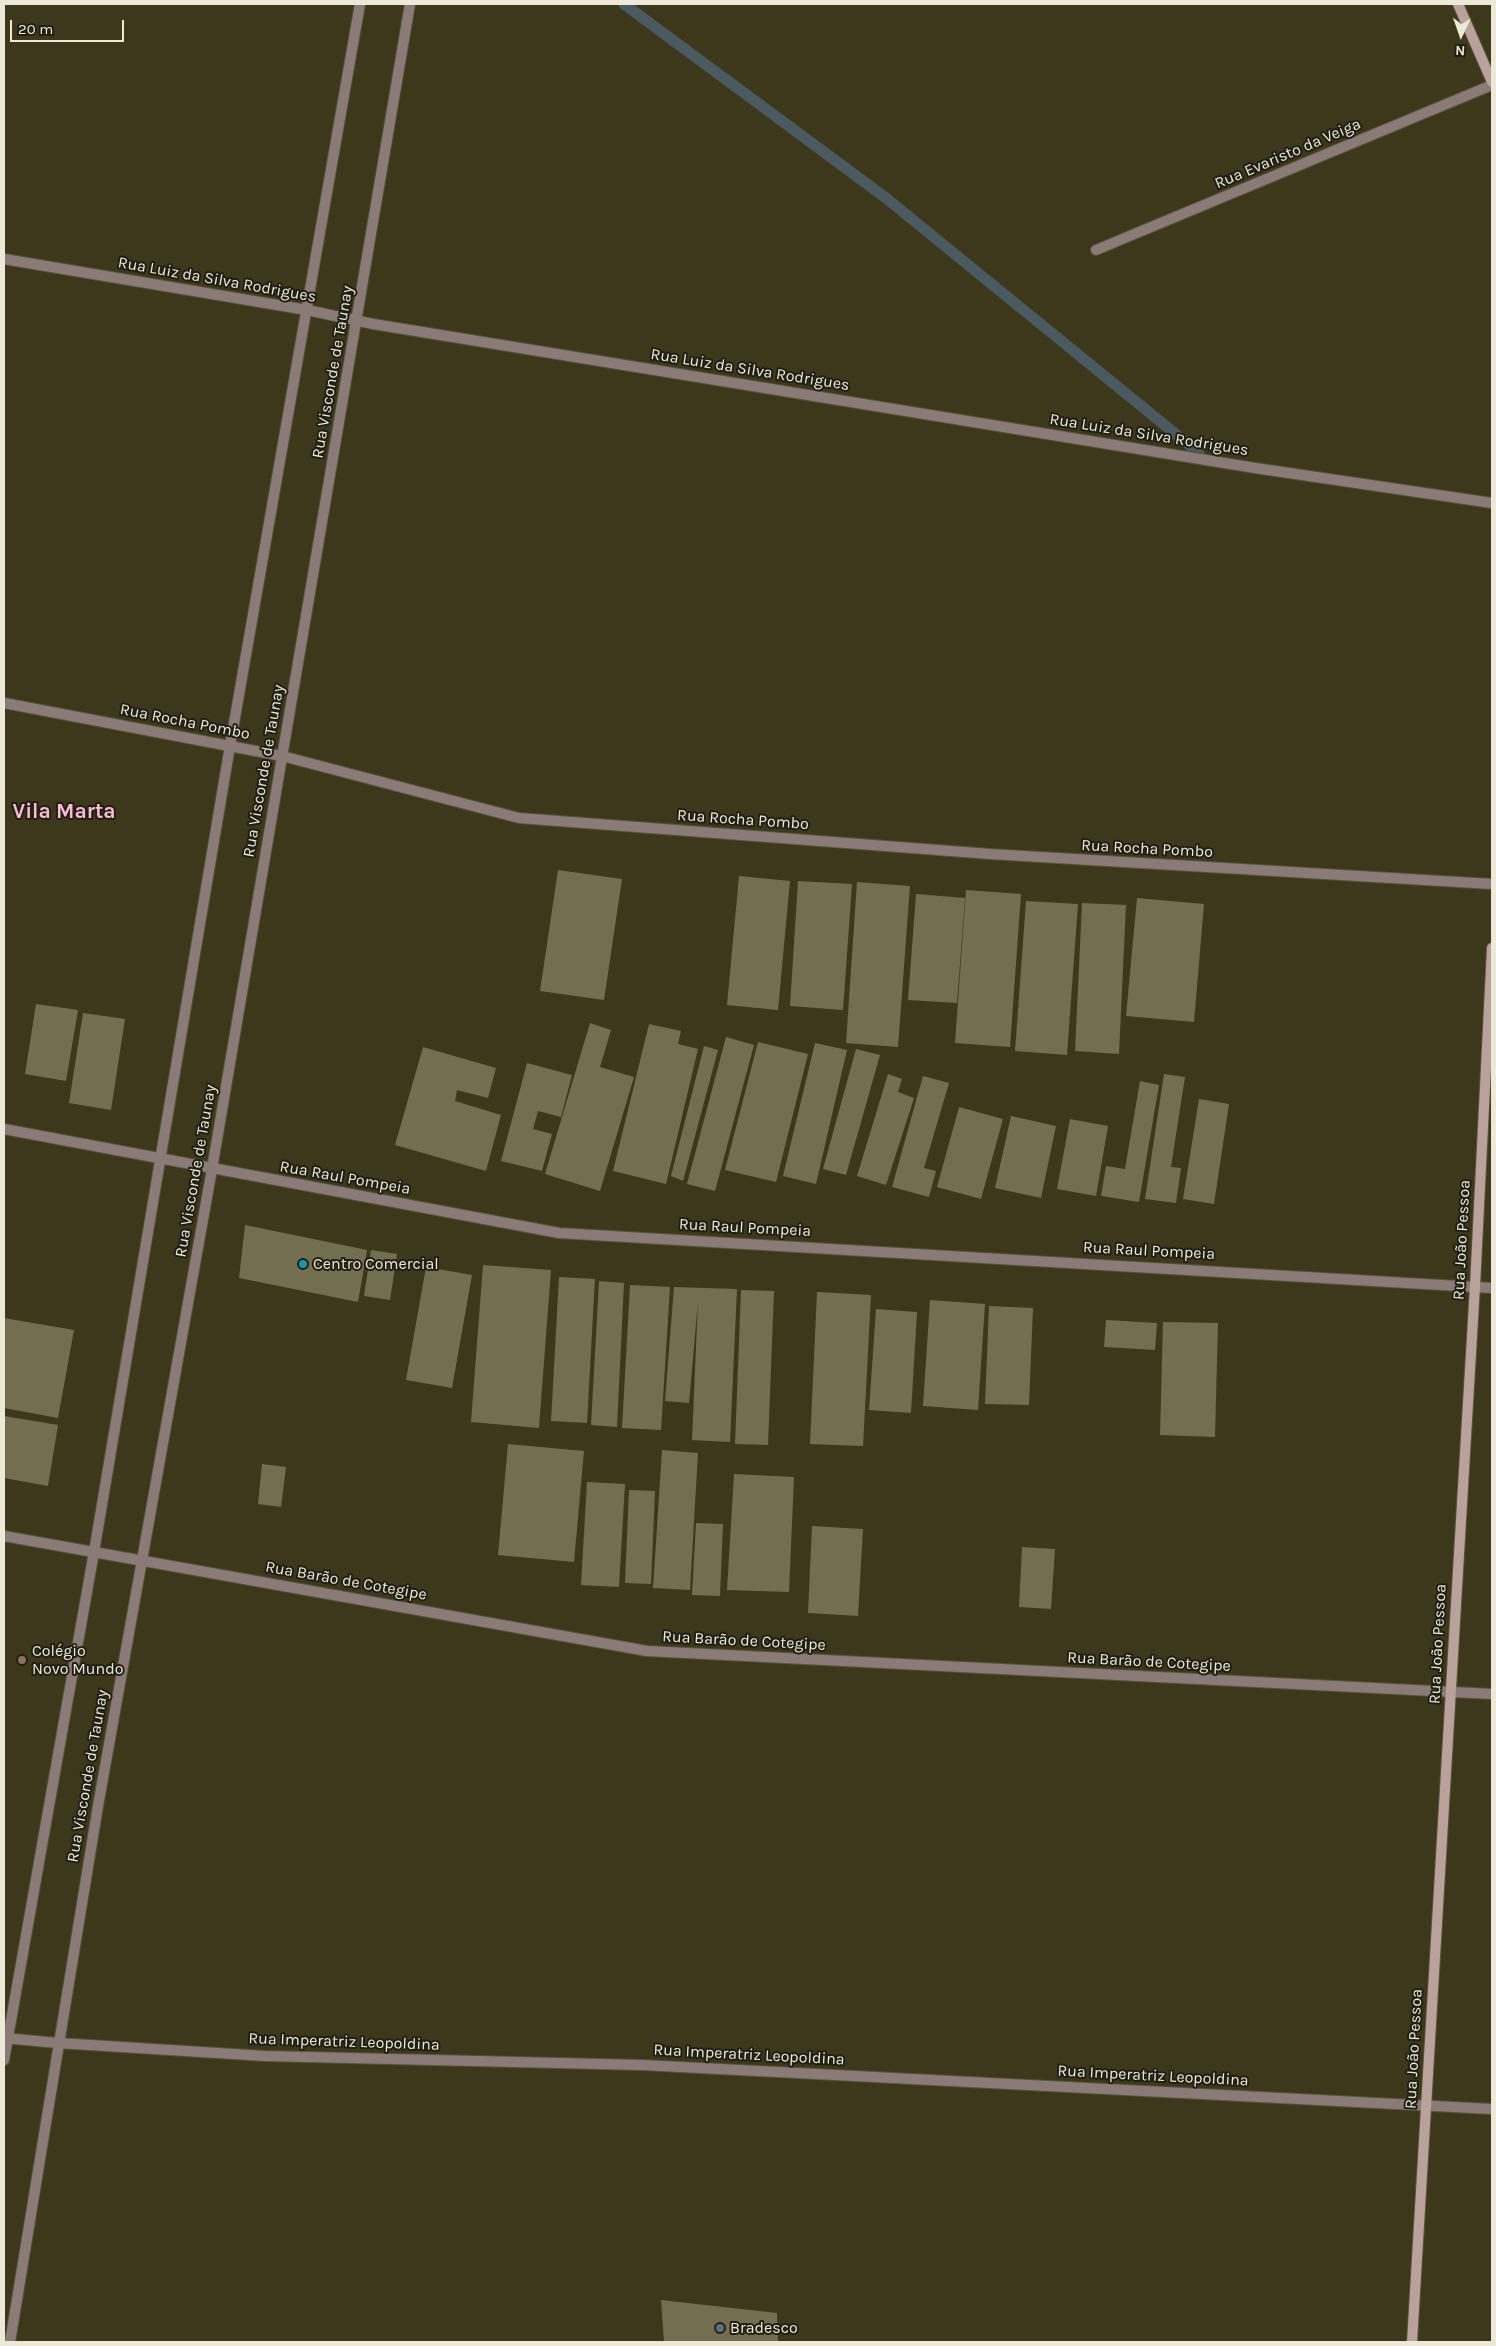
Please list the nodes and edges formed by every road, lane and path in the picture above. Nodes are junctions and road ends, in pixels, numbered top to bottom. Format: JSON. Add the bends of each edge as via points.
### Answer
{"nodes":[{"id":1,"x":360,"y":4,"type":"edge"},
{"id":2,"x":410,"y":4,"type":"edge"},
{"id":3,"x":1458,"y":4,"type":"edge"},
{"id":4,"x":1492,"y":84,"type":"edge"},
{"id":5,"x":1096,"y":250,"type":"dead end"},
{"id":6,"x":4,"y":259,"type":"edge"},
{"id":7,"x":307,"y":310,"type":"junction"},
{"id":8,"x":357,"y":321,"type":"junction"},
{"id":9,"x":1492,"y":503,"type":"edge"},
{"id":10,"x":4,"y":703,"type":"edge"},
{"id":11,"x":230,"y":746,"type":"junction"},
{"id":12,"x":282,"y":756,"type":"junction"},
{"id":13,"x":1492,"y":884,"type":"edge"},
{"id":14,"x":1492,"y":948,"type":"edge"},
{"id":15,"x":4,"y":1129,"type":"edge"},
{"id":16,"x":161,"y":1158,"type":"junction"},
{"id":17,"x":212,"y":1169,"type":"junction"},
{"id":18,"x":1474,"y":1286,"type":"junction"},
{"id":19,"x":1492,"y":1288,"type":"edge"},
{"id":20,"x":4,"y":1536,"type":"edge"},
{"id":21,"x":94,"y":1552,"type":"junction"},
{"id":22,"x":141,"y":1559,"type":"junction"},
{"id":23,"x":1450,"y":1692,"type":"junction"},
{"id":24,"x":1492,"y":1694,"type":"edge"},
{"id":25,"x":5,"y":2038,"type":"edge"},
{"id":26,"x":58,"y":2044,"type":"junction"},
{"id":27,"x":4,"y":2060,"type":"edge"},
{"id":28,"x":1425,"y":2106,"type":"junction"},
{"id":29,"x":1492,"y":2109,"type":"edge"},
{"id":30,"x":10,"y":2342,"type":"edge"},
{"id":31,"x":1412,"y":2342,"type":"edge"}],
"edges":[{"from":1,"to":7,"type":"street","name":"Rua Visconde de Taunay"},
{"from":2,"to":8,"type":"street","name":"Rua Visconde de Taunay"},
{"from":3,"to":4,"type":"main road"},
{"from":4,"to":5,"type":"street","name":"Rua Evaristo da Veiga"},
{"from":6,"to":7,"type":"street","name":"Rua Luiz da Silva Rodrigues"},
{"from":7,"to":8,"type":"street","name":"Rua Luiz da Silva Rodrigues"},
{"from":7,"to":11,"type":"street","name":"Rua Visconde de Taunay"},
{"from":8,"to":9,"type":"street","name":"Rua Luiz da Silva Rodrigues","via":[[1255,468]]},
{"from":8,"to":12,"type":"street","name":"Rua Visconde de Taunay"},
{"from":10,"to":11,"type":"street","name":"Rua Rocha Pombo"},
{"from":11,"to":12,"type":"street","name":"Rua Rocha Pombo"},
{"from":11,"to":16,"type":"street","name":"Rua Visconde de Taunay"},
{"from":12,"to":13,"type":"street","name":"Rua Rocha Pombo","via":[[519,818],[990,854]]},
{"from":12,"to":17,"type":"street","name":"Rua Visconde de Taunay"},
{"from":14,"to":18,"type":"main road","name":"Rua João Pessoa"},
{"from":15,"to":16,"type":"street","name":"Rua Raul Pompeia"},
{"from":16,"to":17,"type":"street","name":"Rua Raul Pompeia"},
{"from":16,"to":21,"type":"street","name":"Rua Visconde de Taunay"},
{"from":17,"to":18,"type":"street","name":"Rua Raul Pompeia","via":[[559,1233]]},
{"from":17,"to":22,"type":"street","name":"Rua Visconde de Taunay"},
{"from":18,"to":19,"type":"street","name":"Rua Raul Pompeia"},
{"from":18,"to":23,"type":"main road","name":"Rua João Pessoa"},
{"from":20,"to":21,"type":"street","name":"Rua Barão de Cotegipe"},
{"from":21,"to":22,"type":"street","name":"Rua Barão de Cotegipe"},
{"from":21,"to":25,"type":"street","name":"Rua Visconde de Taunay"},
{"from":22,"to":23,"type":"street","name":"Rua Barão de Cotegipe","via":[[647,1651]]},
{"from":22,"to":26,"type":"street","name":"Rua Visconde de Taunay"},
{"from":23,"to":24,"type":"street","name":"Rua Barão de Cotegipe"},
{"from":23,"to":28,"type":"main road","name":"Rua João Pessoa"},
{"from":25,"to":26,"type":"street","name":"Rua Imperatriz Leopoldina"},
{"from":25,"to":27,"type":"street","name":"Rua Visconde de Taunay"},
{"from":26,"to":28,"type":"street","name":"Rua Imperatriz Leopoldina","via":[[265,2056],[642,2065]]},
{"from":26,"to":30,"type":"street","name":"Rua Visconde de Taunay"},
{"from":28,"to":29,"type":"street","name":"Rua Imperatriz Leopoldina"},
{"from":28,"to":31,"type":"main road","name":"Rua João Pessoa"}]}
